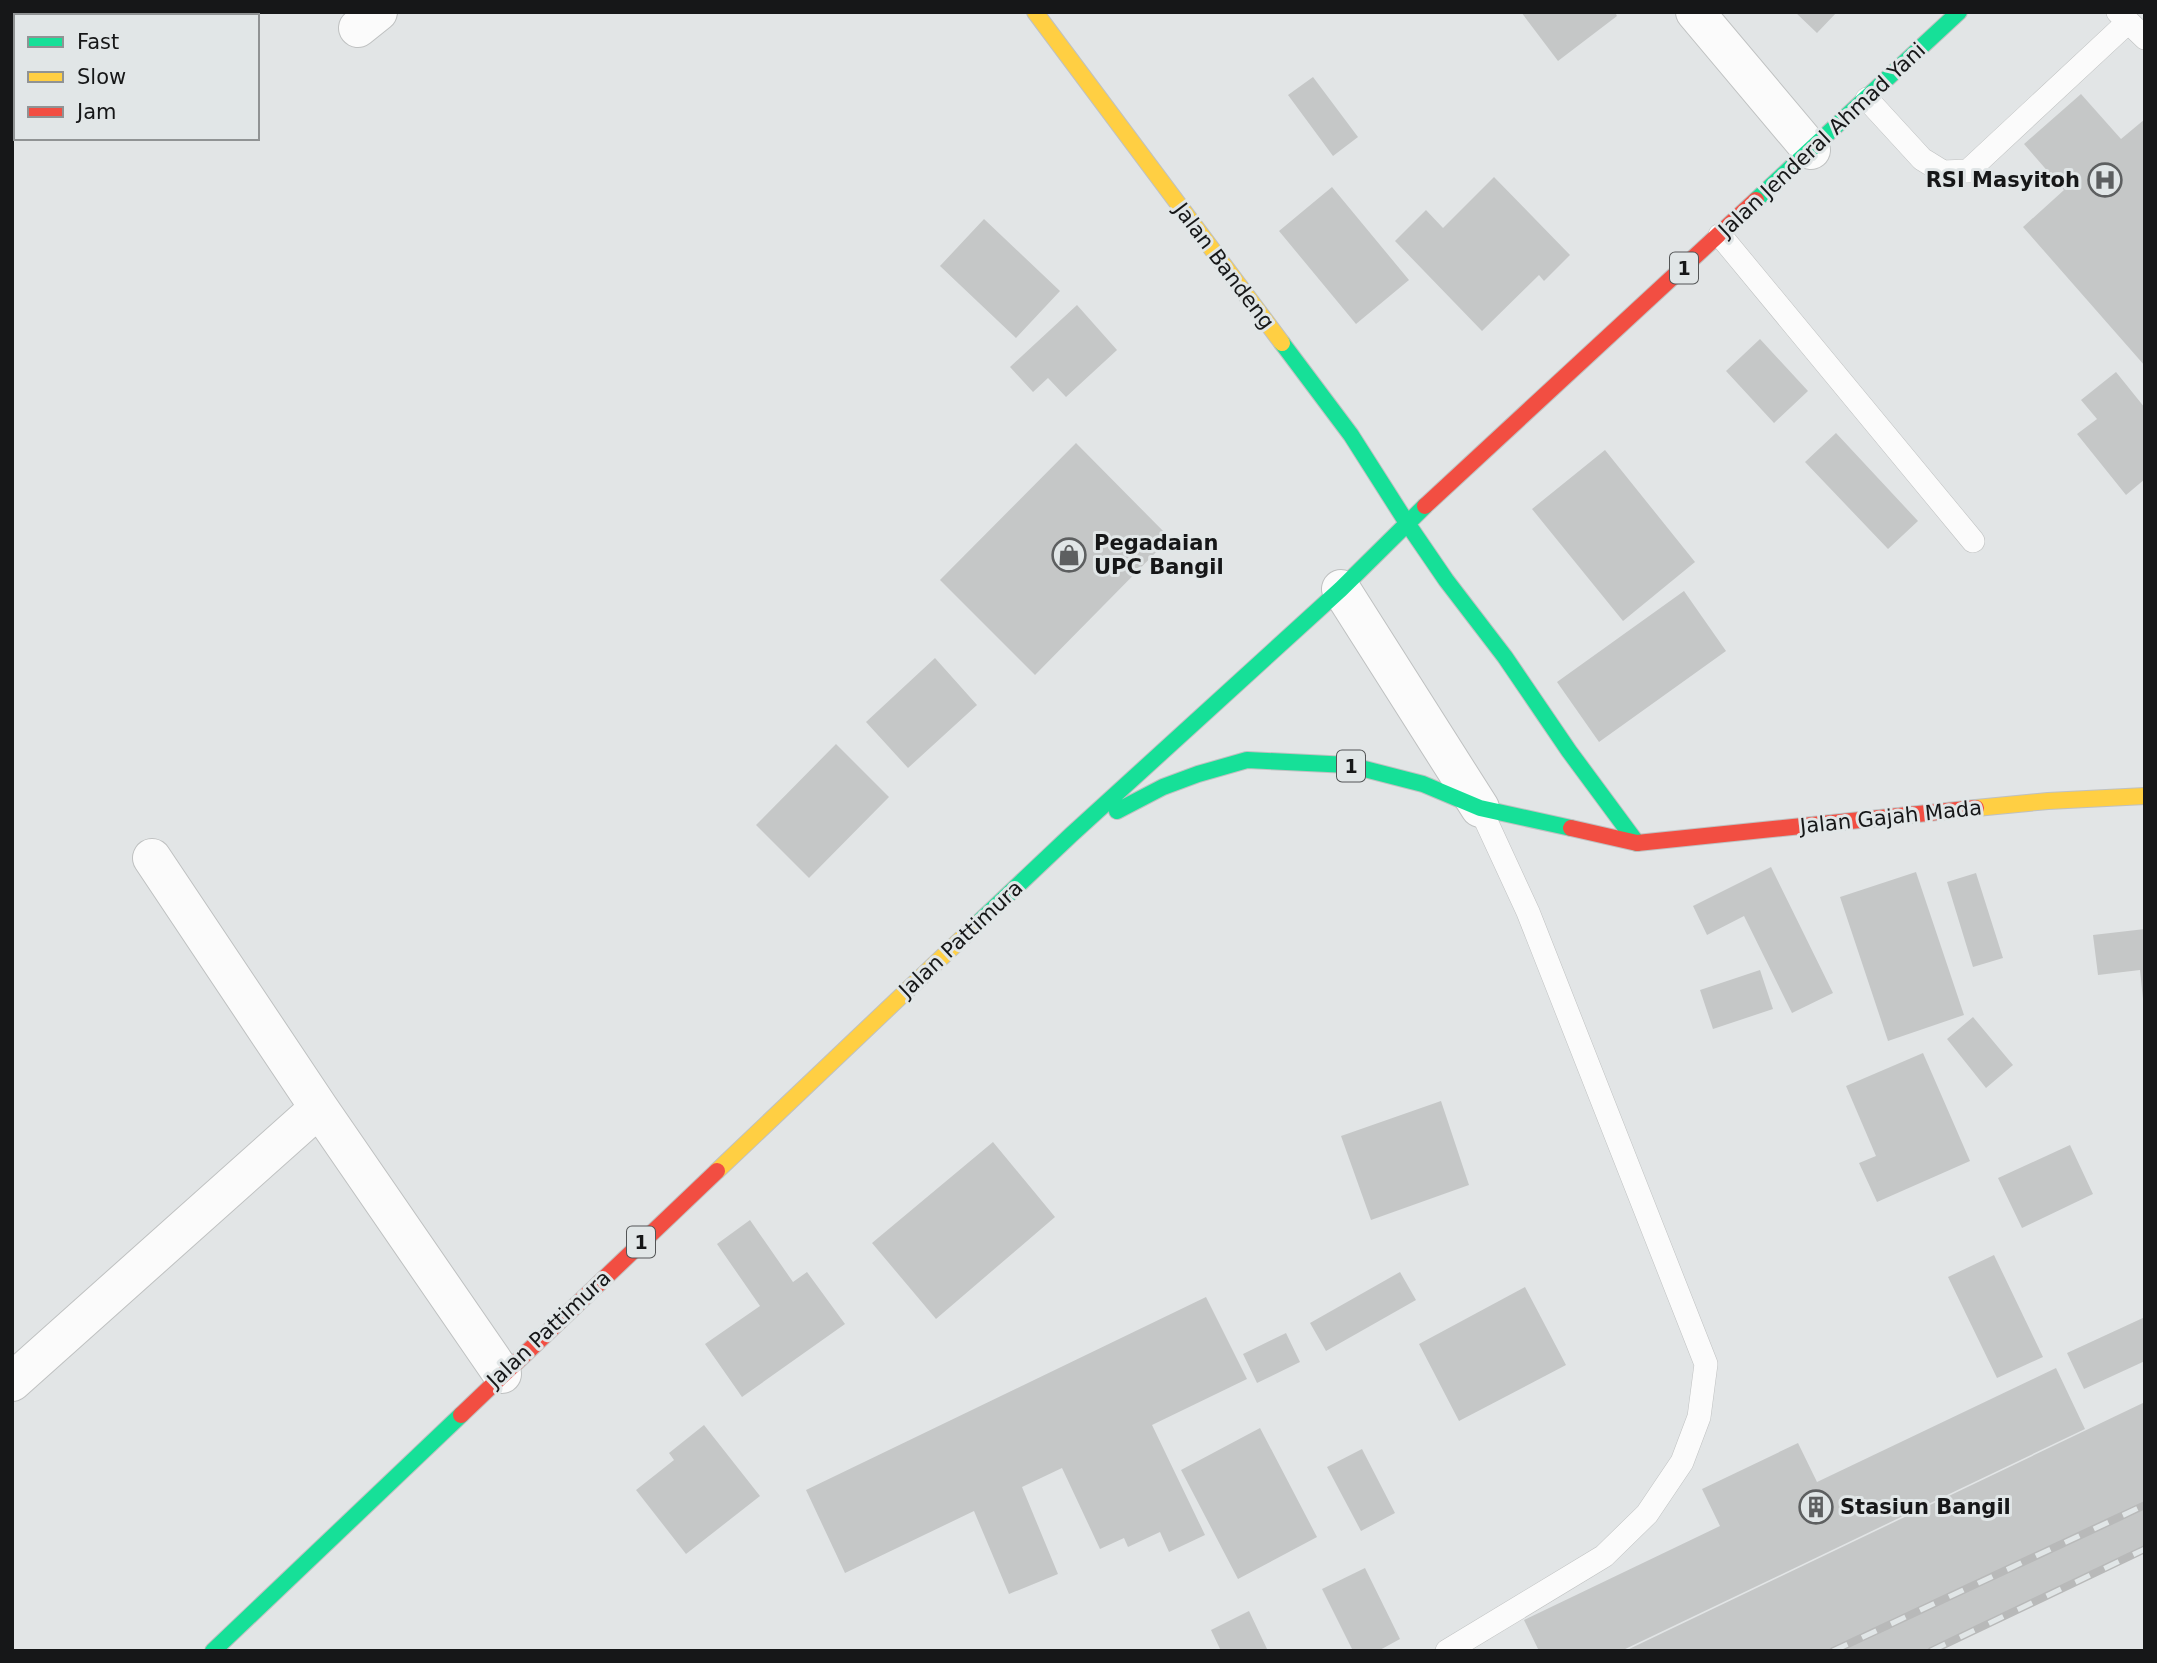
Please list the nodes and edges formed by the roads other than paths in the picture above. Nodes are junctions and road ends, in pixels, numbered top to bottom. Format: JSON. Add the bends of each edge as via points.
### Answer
{"nodes":[{"id":1,"x":1035,"y":12,"type":"edge"},
{"id":2,"x":1695,"y":12,"type":"edge"},
{"id":3,"x":1959,"y":12,"type":"edge"},
{"id":4,"x":2123,"y":17,"type":"edge"},
{"id":5,"x":2145,"y":38,"type":"edge"},
{"id":6,"x":1867,"y":99,"type":"junction"},
{"id":7,"x":1811,"y":150,"type":"junction"},
{"id":8,"x":1720,"y":234,"type":"junction"},
{"id":9,"x":1407,"y":523,"type":"junction"},
{"id":10,"x":1973,"y":541,"type":"dead end"},
{"id":11,"x":1341,"y":589,"type":"junction"},
{"id":12,"x":2145,"y":796,"type":"edge"},
{"id":13,"x":1480,"y":808,"type":"junction"},
{"id":14,"x":1071,"y":835,"type":"junction"},
{"id":15,"x":1637,"y":843,"type":"junction"},
{"id":16,"x":152,"y":858,"type":"dead end"},
{"id":17,"x":319,"y":1108,"type":"junction"},
{"id":18,"x":502,"y":1374,"type":"junction"},
{"id":19,"x":12,"y":1382,"type":"edge"},
{"id":20,"x":213,"y":1651,"type":"edge"},
{"id":21,"x":1447,"y":1651,"type":"edge"}],
"edges":[{"from":1,"to":9,"type":"main road","name":"Jalan Bandeng","via":[[1351,435]]},
{"from":2,"to":7,"type":"street"},
{"from":3,"to":6,"type":"main road","name":"Jalan Jenderal Ahmad Yani","number":"1"},
{"from":4,"to":5,"type":"lane"},
{"from":4,"to":6,"type":"lane","via":[[1968,171],[1943,172],[1922,159]]},
{"from":6,"to":7,"type":"main road","name":"Jalan Jenderal Ahmad Yani","number":"1"},
{"from":7,"to":8,"type":"main road","name":"Jalan Jenderal Ahmad Yani","number":"1"},
{"from":8,"to":9,"type":"main road","name":"Jalan Jenderal Ahmad Yani","number":"1"},
{"from":8,"to":10,"type":"lane"},
{"from":9,"to":11,"type":"main road","number":"1"},
{"from":9,"to":15,"type":"main road","name":"Jalan Bandeng"},
{"from":11,"to":13,"type":"street"},
{"from":11,"to":14,"type":"main road","number":"1"},
{"from":12,"to":15,"type":"main road","name":"Jalan Gajah Mada","number":"1"},
{"from":13,"to":14,"type":"main road","number":"1","via":[[1423,784],[1349,765],[1247,760],[1163,787]]},
{"from":13,"to":15,"type":"main road","number":"1"},
{"from":13,"to":21,"type":"lane","via":[[1528,912],[1706,1364],[1699,1417],[1682,1462],[1647,1514],[1604,1556]]},
{"from":14,"to":18,"type":"main road","name":"Jalan Pattimura","number":"1"},
{"from":16,"to":17,"type":"street"},
{"from":17,"to":18,"type":"street"},
{"from":17,"to":19,"type":"street"},
{"from":18,"to":20,"type":"main road","name":"Jalan Pattimura","number":"1"}]}
